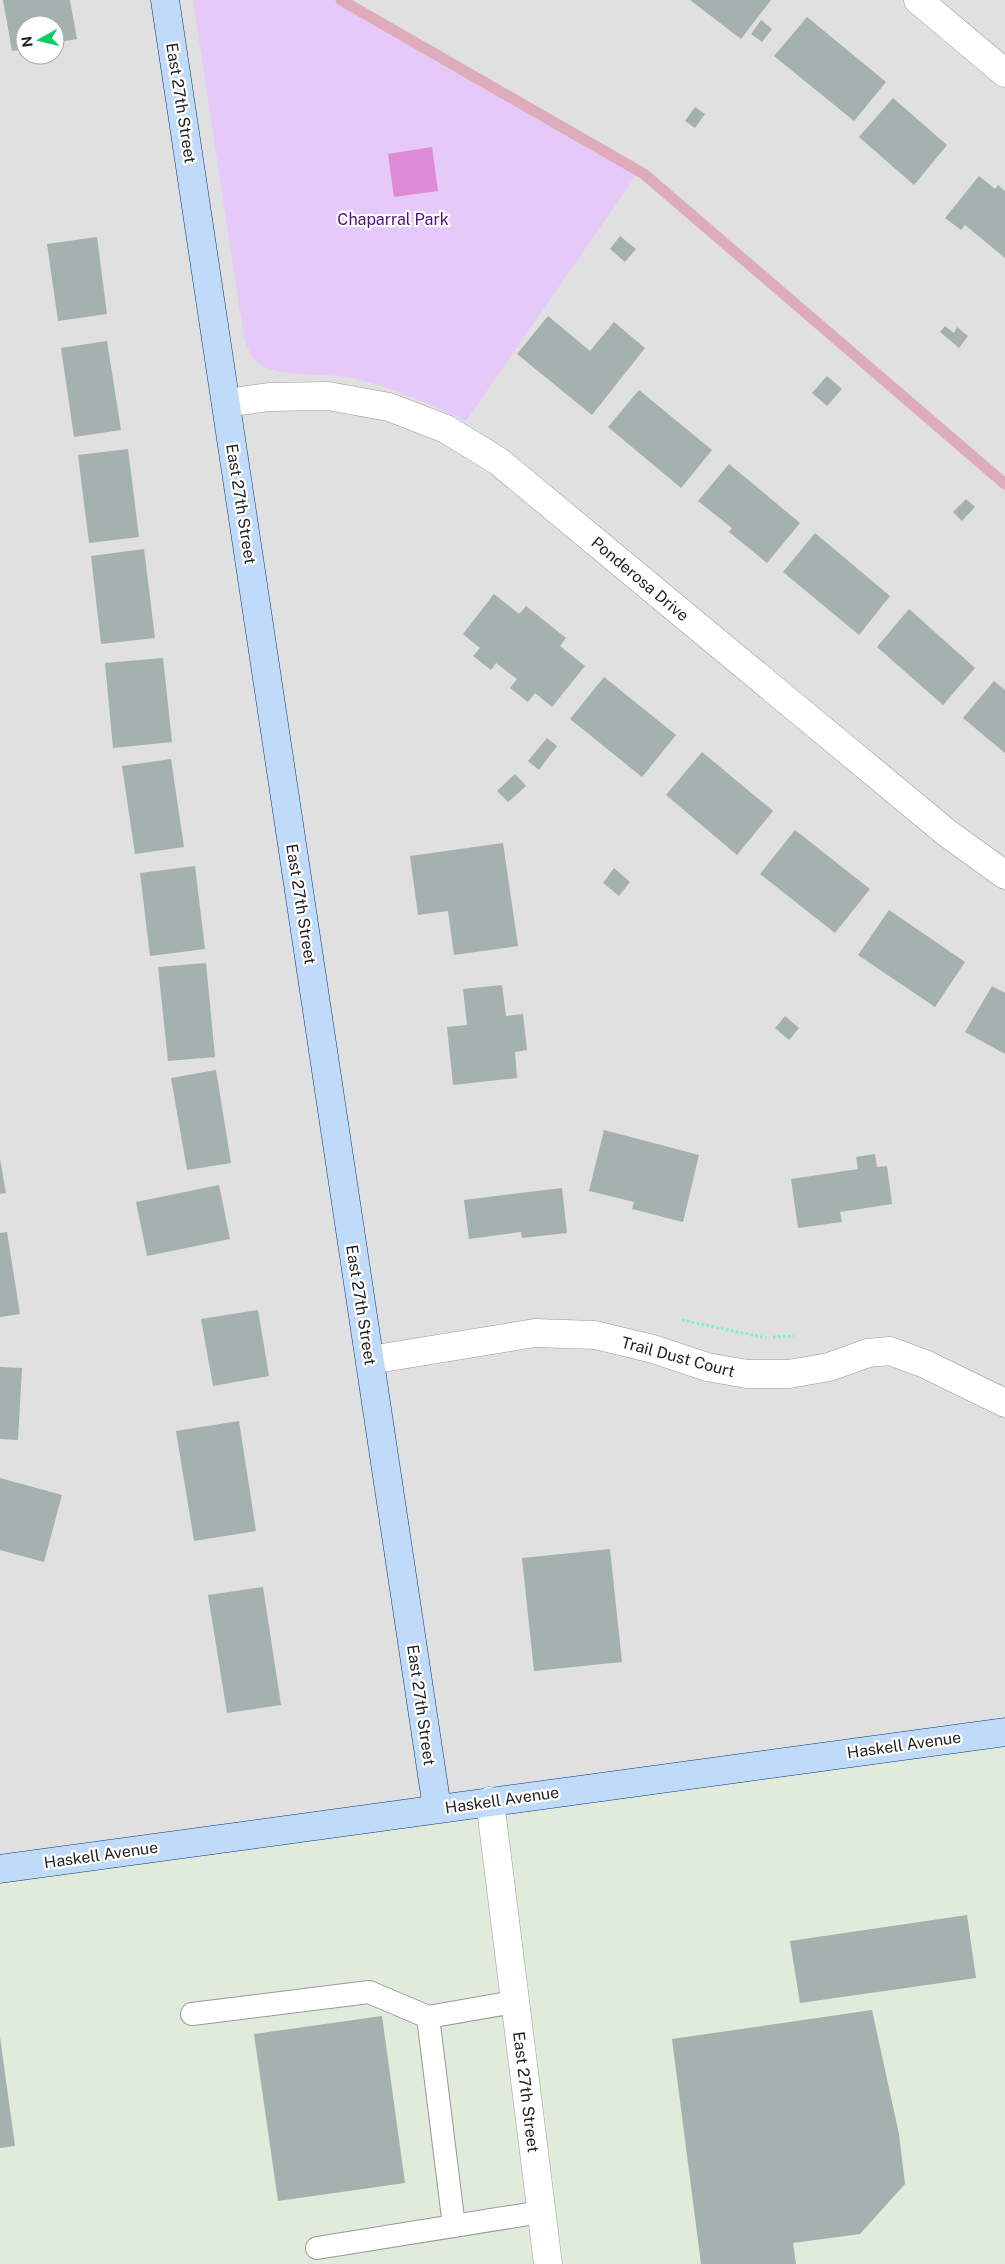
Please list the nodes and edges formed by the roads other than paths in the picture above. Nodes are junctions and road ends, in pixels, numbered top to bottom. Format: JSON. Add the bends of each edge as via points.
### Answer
{"nodes":[{"id":1,"x":165,"y":0,"type":"edge"},
{"id":2,"x":918,"y":0,"type":"edge"},
{"id":3,"x":1005,"y":73,"type":"edge"},
{"id":4,"x":226,"y":403,"type":"junction"},
{"id":5,"x":1005,"y":875,"type":"edge"},
{"id":6,"x":370,"y":1360,"type":"junction"},
{"id":7,"x":1005,"y":1403,"type":"edge"},
{"id":8,"x":1005,"y":1732,"type":"edge"},
{"id":9,"x":490,"y":1802,"type":"junction"},
{"id":10,"x":436,"y":1808,"type":"junction"},
{"id":11,"x":0,"y":1869,"type":"edge"},
{"id":12,"x":514,"y":2002,"type":"junction"},
{"id":13,"x":192,"y":2014,"type":"dead end"},
{"id":14,"x":428,"y":2017,"type":"junction"},
{"id":15,"x":541,"y":2212,"type":"junction"},
{"id":16,"x":454,"y":2226,"type":"junction"},
{"id":17,"x":317,"y":2248,"type":"dead end"},
{"id":18,"x":548,"y":2264,"type":"edge"}],
"edges":[{"from":1,"to":4,"type":"street","name":"East 27th Street"},
{"from":2,"to":3,"type":"street"},
{"from":4,"to":5,"type":"street","name":"Ponderosa Drive","via":[[269,397],[328,396],[389,407],[446,429],[498,461],[946,833]]},
{"from":4,"to":6,"type":"street","name":"East 27th Street"},
{"from":6,"to":7,"type":"street","name":"Trail Dust Court","via":[[535,1334],[595,1335],[653,1349],[706,1367],[747,1374],[789,1374],[830,1367],[868,1353],[890,1351],[925,1364]]},
{"from":6,"to":10,"type":"street","name":"East 27th Street"},
{"from":8,"to":9,"type":"street","name":"Haskell Avenue"},
{"from":9,"to":10,"type":"street","name":"Haskell Avenue"},
{"from":9,"to":12,"type":"street","name":"East 27th Street"},
{"from":10,"to":11,"type":"street","name":"Haskell Avenue"},
{"from":12,"to":14,"type":"lane"},
{"from":12,"to":15,"type":"street","name":"East 27th Street"},
{"from":13,"to":14,"type":"lane","via":[[368,1992]]},
{"from":14,"to":16,"type":"lane"},
{"from":15,"to":16,"type":"lane"},
{"from":15,"to":18,"type":"street","name":"East 27th Street"},
{"from":16,"to":17,"type":"lane"}]}
